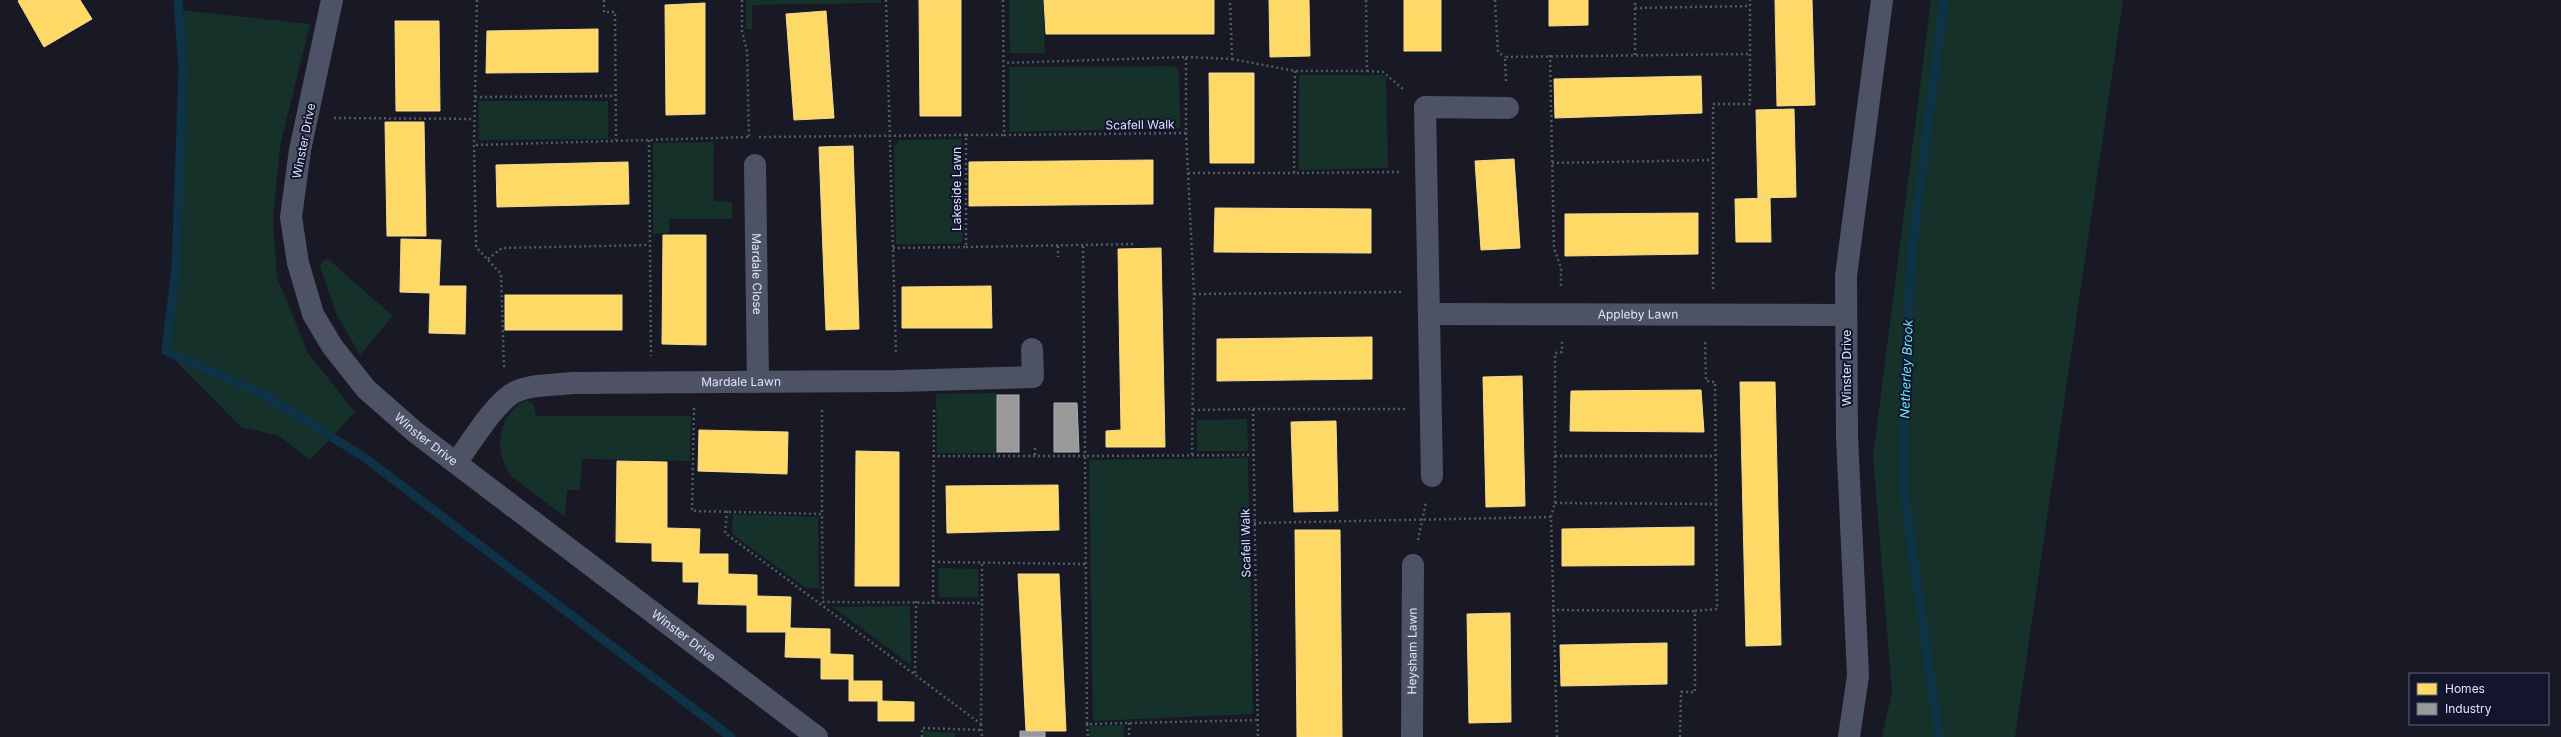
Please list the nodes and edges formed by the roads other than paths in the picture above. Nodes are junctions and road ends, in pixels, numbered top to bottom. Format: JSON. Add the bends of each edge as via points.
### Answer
{"nodes":[{"id":1,"x":332,"y":0,"type":"edge"},
{"id":2,"x":1882,"y":0,"type":"edge"},
{"id":3,"x":1508,"y":108,"type":"road end"},
{"id":4,"x":755,"y":165,"type":"dead end"},
{"id":5,"x":1429,"y":314,"type":"junction"},
{"id":6,"x":1846,"y":315,"type":"junction"},
{"id":7,"x":1032,"y":349,"type":"dead end"},
{"id":8,"x":758,"y":382,"type":"junction"},
{"id":9,"x":456,"y":463,"type":"junction"},
{"id":10,"x":1432,"y":476,"type":"road end"},
{"id":11,"x":1413,"y":565,"type":"road end"},
{"id":12,"x":817,"y":737,"type":"edge"},
{"id":13,"x":1412,"y":737,"type":"edge"},
{"id":14,"x":1849,"y":737,"type":"edge"}],
"edges":[{"from":1,"to":9,"type":"street","name":"Winster Drive","via":[[300,150],[292,217],[298,263],[313,314],[332,346],[366,389],[415,432]]},
{"from":2,"to":6,"type":"street","name":"Winster Drive","via":[[1846,276]]},
{"from":3,"to":5,"type":"street","via":[[1425,107]]},
{"from":4,"to":8,"type":"street","name":"Mardale Close"},
{"from":5,"to":6,"type":"street","name":"Appleby Lawn"},
{"from":5,"to":10,"type":"street"},
{"from":6,"to":14,"type":"street","name":"Winster Drive","via":[[1847,436],[1858,676]]},
{"from":7,"to":8,"type":"street","name":"Mardale Lawn","via":[[1033,377]]},
{"from":8,"to":9,"type":"street","name":"Mardale Lawn","via":[[573,383],[531,387],[514,392],[486,422]]},
{"from":9,"to":12,"type":"street","name":"Winster Drive"},
{"from":11,"to":13,"type":"street","name":"Heysham Lawn"}]}
